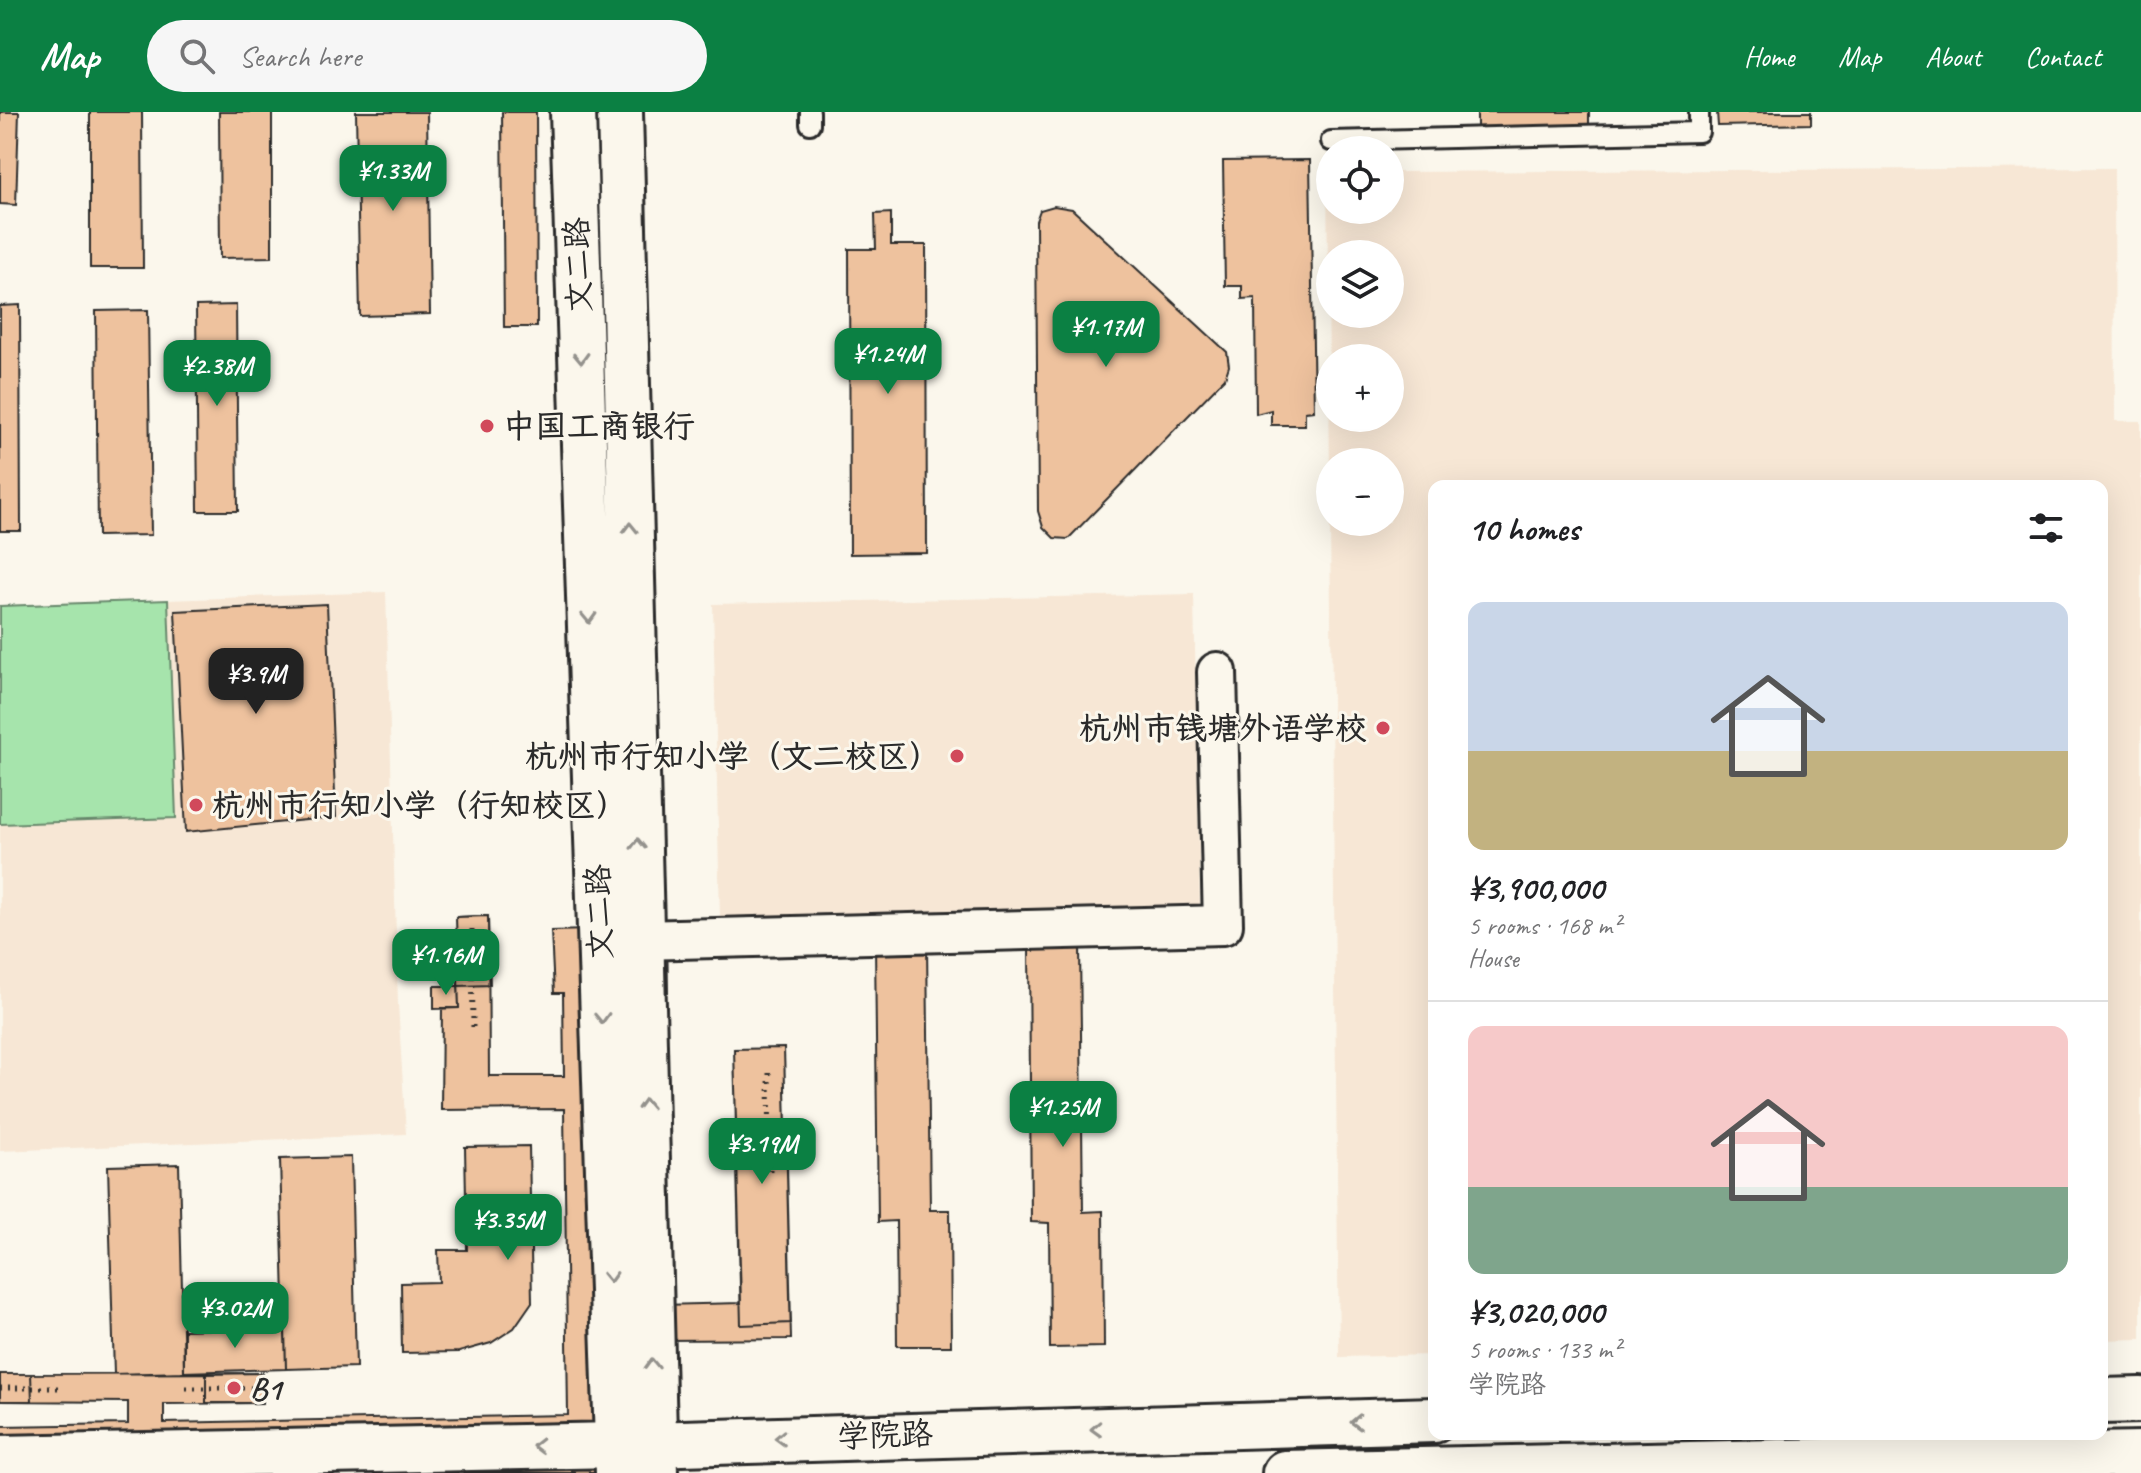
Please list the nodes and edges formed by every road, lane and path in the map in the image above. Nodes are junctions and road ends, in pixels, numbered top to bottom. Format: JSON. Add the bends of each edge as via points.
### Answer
{"nodes":[{"id":1,"x":573,"y":112,"type":"edge"},
{"id":2,"x":620,"y":112,"type":"edge"},
{"id":3,"x":1699,"y":112,"type":"edge"},
{"id":4,"x":1404,"y":139,"type":"edge"},
{"id":5,"x":1217,"y":672,"type":"dead end"},
{"id":6,"x":472,"y":929,"type":"dead end"},
{"id":7,"x":640,"y":940,"type":"junction"},
{"id":8,"x":473,"y":1030,"type":"dead end"},
{"id":9,"x":769,"y":1073,"type":"dead end"},
{"id":10,"x":770,"y":1171,"type":"dead end"},
{"id":11,"x":0,"y":1388,"type":"edge"},
{"id":12,"x":60,"y":1388,"type":"dead end"},
{"id":13,"x":186,"y":1388,"type":"dead end"},
{"id":14,"x":256,"y":1388,"type":"dead end"},
{"id":15,"x":2141,"y":1400,"type":"edge"},
{"id":16,"x":2108,"y":1401,"type":"edge"},
{"id":17,"x":1428,"y":1420,"type":"edge"},
{"id":18,"x":2141,"y":1454,"type":"edge"},
{"id":19,"x":0,"y":1458,"type":"edge"},
{"id":20,"x":636,"y":1458,"type":"edge"},
{"id":21,"x":1285,"y":1473,"type":"edge"}],
"edges":[{"from":1,"to":20,"type":"main road","name":"文二路","one_way":true},
{"from":7,"to":2,"type":"main road","name":"文二路","one_way":true},
{"from":3,"to":4,"type":"lane","via":[[1699,132]]},
{"from":5,"to":7,"type":"street","via":[[1223,925]]},
{"from":6,"to":8,"type":"path"},
{"from":20,"to":7,"type":"main road","name":"文二路","one_way":true},
{"from":9,"to":10,"type":"path"},
{"from":11,"to":12,"type":"path"},
{"from":13,"to":14,"type":"path"},
{"from":15,"to":16,"type":"main road"},
{"from":17,"to":20,"type":"main road","name":"学院路","one_way":true},
{"from":18,"to":21,"type":"main road"},
{"from":20,"to":19,"type":"main road","name":"学院路","one_way":true}]}
